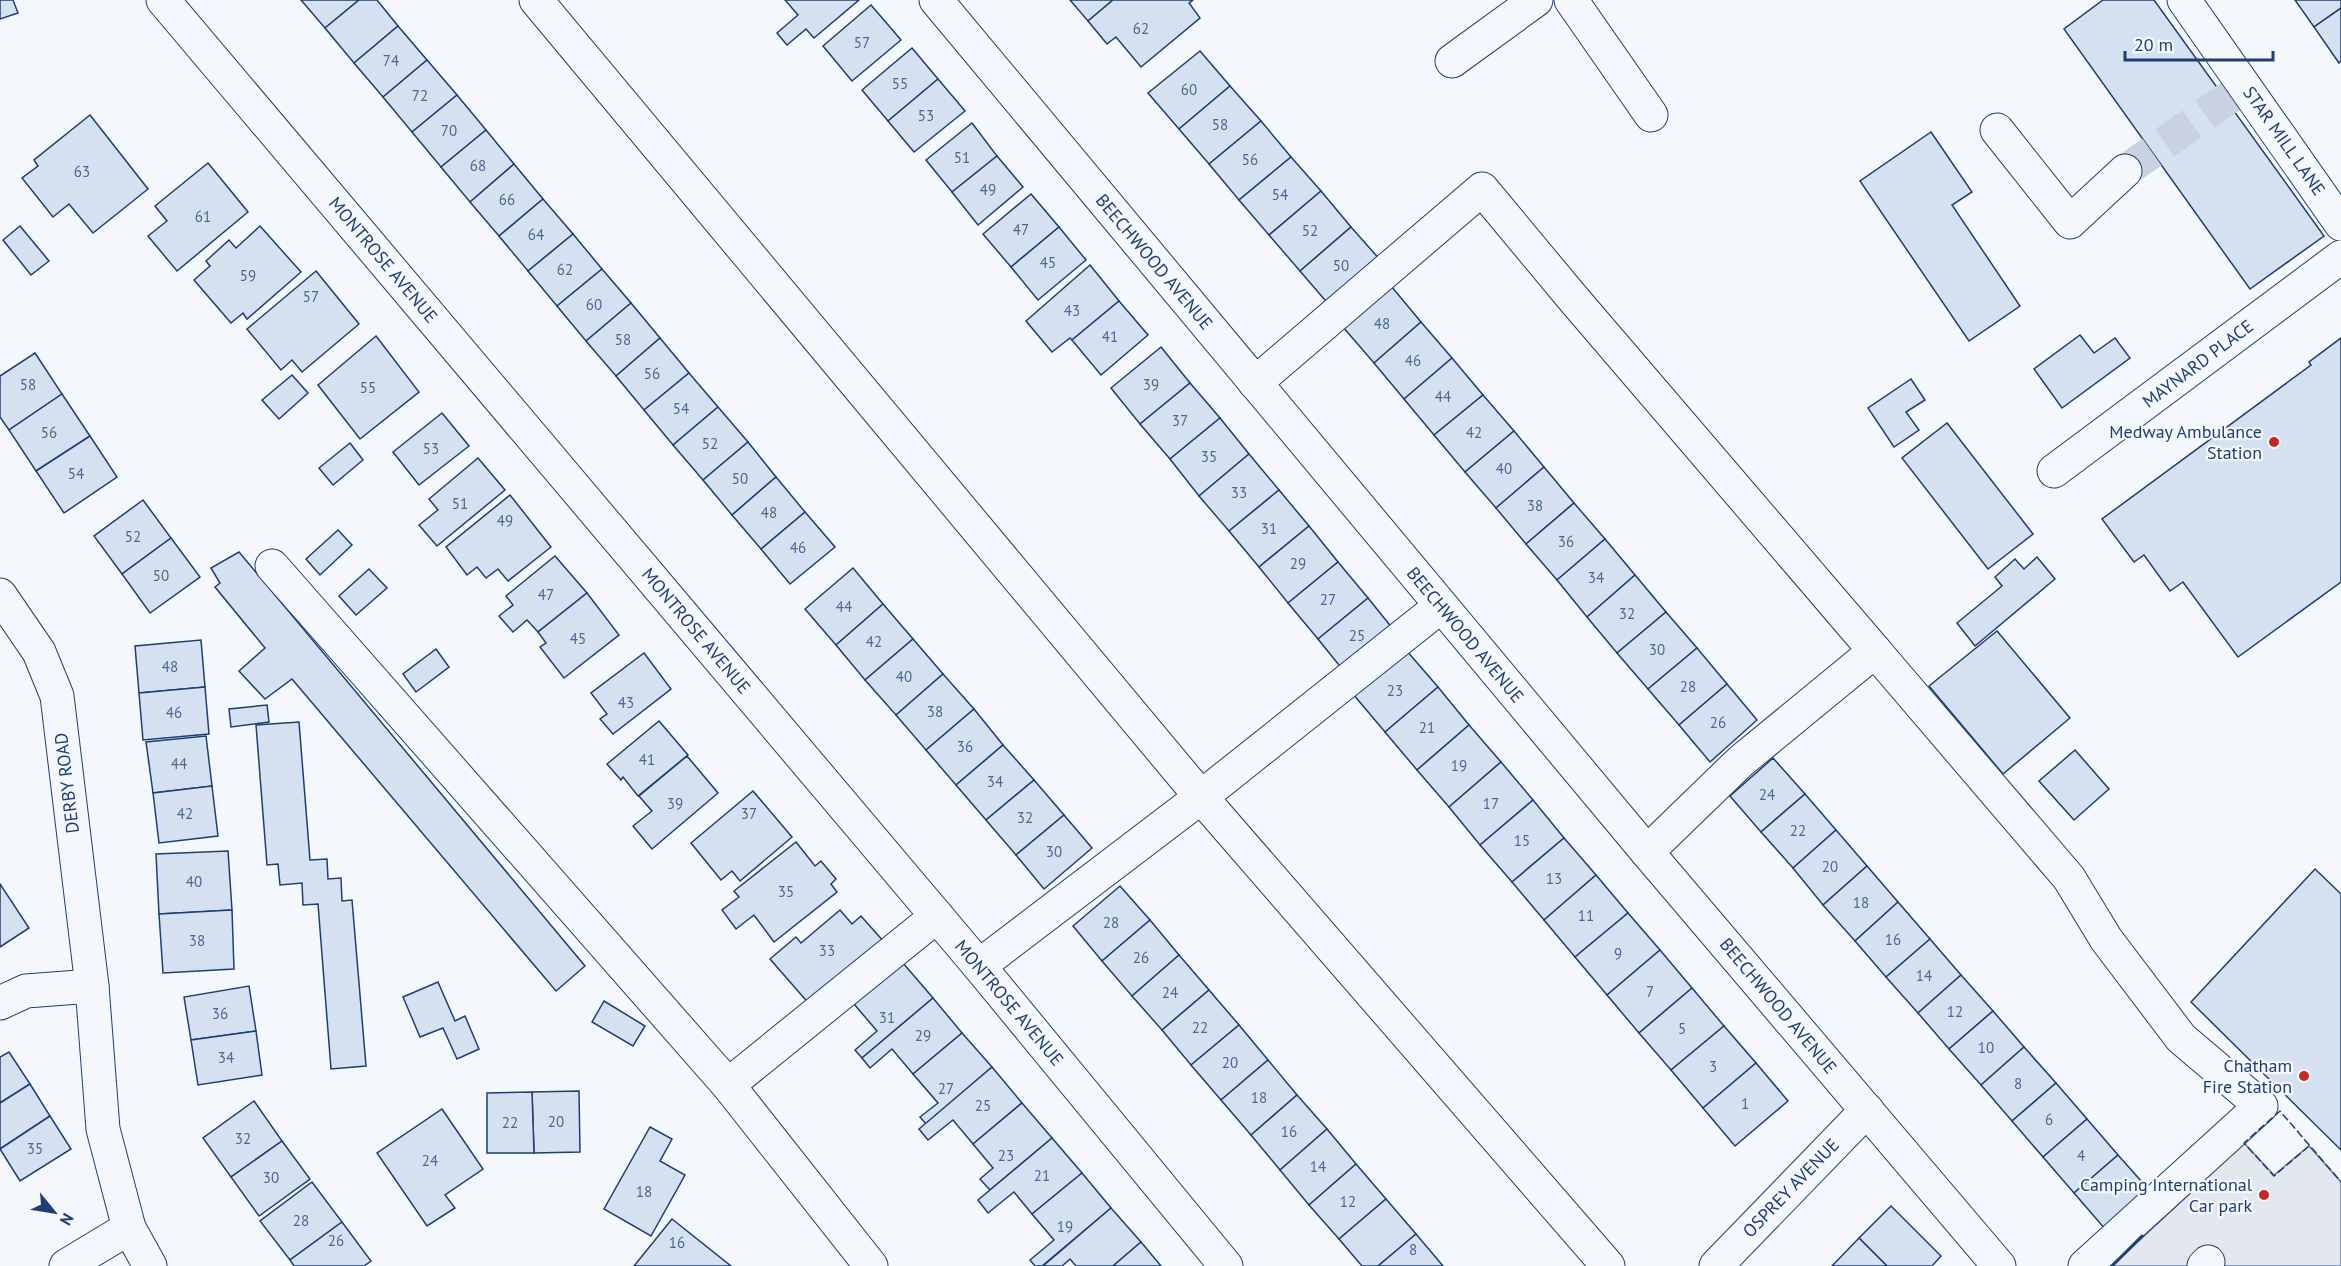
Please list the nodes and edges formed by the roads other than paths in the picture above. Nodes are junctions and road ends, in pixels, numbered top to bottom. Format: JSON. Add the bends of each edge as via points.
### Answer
{"nodes":[{"id":1,"x":163,"y":0,"type":"edge"},
{"id":2,"x":536,"y":0,"type":"edge"},
{"id":3,"x":936,"y":0,"type":"edge"},
{"id":4,"x":1536,"y":0,"type":"edge"},
{"id":5,"x":1571,"y":0,"type":"edge"},
{"id":6,"x":2184,"y":0,"type":"edge"},
{"id":7,"x":1452,"y":61,"type":"dead end"},
{"id":8,"x":1651,"y":115,"type":"dead end"},
{"id":9,"x":1997,"y":130,"type":"dead end"},
{"id":10,"x":2125,"y":171,"type":"tunnel mouth"},
{"id":11,"x":2341,"y":224,"type":"edge"},
{"id":12,"x":2341,"y":256,"type":"edge"},
{"id":13,"x":1255,"y":383,"type":"junction"},
{"id":14,"x":2054,"y":471,"type":"dead end"},
{"id":15,"x":272,"y":566,"type":"dead end"},
{"id":16,"x":0,"y":595,"type":"edge"},
{"id":17,"x":1441,"y":606,"type":"junction"},
{"id":18,"x":1875,"y":651,"type":"junction"},
{"id":19,"x":1201,"y":797,"type":"junction"},
{"id":20,"x":1647,"y":852,"type":"junction"},
{"id":21,"x":937,"y":916,"type":"junction"},
{"id":22,"x":979,"y":966,"type":"junction"},
{"id":23,"x":92,"y":986,"type":"junction"},
{"id":24,"x":0,"y":1003,"type":"edge"},
{"id":25,"x":728,"y":1085,"type":"junction"},
{"id":26,"x":1867,"y":1110,"type":"junction"},
{"id":27,"x":129,"y":1228,"type":"junction"},
{"id":28,"x":66,"y":1266,"type":"edge"},
{"id":29,"x":150,"y":1266,"type":"edge"},
{"id":30,"x":871,"y":1266,"type":"edge"},
{"id":31,"x":1226,"y":1266,"type":"edge"},
{"id":32,"x":1608,"y":1266,"type":"edge"},
{"id":33,"x":1716,"y":1266,"type":"edge"},
{"id":34,"x":1999,"y":1266,"type":"edge"},
{"id":35,"x":2085,"y":1266,"type":"edge"}],
"edges":[{"from":1,"to":21,"type":"street","name":"MONTROSE AVENUE"},
{"from":2,"to":19,"type":"street"},
{"from":3,"to":13,"type":"street","name":"BEECHWOOD AVENUE"},
{"from":4,"to":7,"type":"street"},
{"from":5,"to":8,"type":"street"},
{"from":6,"to":11,"type":"street","name":"STAR MILL LANE"},
{"from":9,"to":10,"type":"street","via":[[2070,222]]},
{"from":12,"to":14,"type":"street","name":"MAYNARD PLACE"},
{"from":13,"to":17,"type":"street","name":"BEECHWOOD AVENUE"},
{"from":13,"to":18,"type":"street","via":[[1482,189]]},
{"from":15,"to":25,"type":"street"},
{"from":16,"to":23,"type":"street","name":"DERBY ROAD","via":[[39,652],[57,696]]},
{"from":17,"to":19,"type":"street"},
{"from":17,"to":20,"type":"street","name":"BEECHWOOD AVENUE"},
{"from":18,"to":20,"type":"street","via":[[1741,761]]},
{"from":18,"to":35,"type":"street","via":[[2069,878],[2106,939],[2181,1038],[2261,1106]]},
{"from":19,"to":22,"type":"street"},
{"from":19,"to":32,"type":"street"},
{"from":20,"to":26,"type":"street","name":"BEECHWOOD AVENUE"},
{"from":21,"to":22,"type":"street","name":"MONTROSE AVENUE"},
{"from":21,"to":25,"type":"street"},
{"from":22,"to":31,"type":"street","name":"MONTROSE AVENUE"},
{"from":23,"to":24,"type":"street","via":[[26,991]]},
{"from":23,"to":27,"type":"street","name":"DERBY ROAD","via":[[103,1129]]},
{"from":25,"to":30,"type":"street"},
{"from":26,"to":33,"type":"street","name":"OSPREY AVENUE"},
{"from":26,"to":34,"type":"street","name":"BEECHWOOD AVENUE"},
{"from":27,"to":28,"type":"street"},
{"from":27,"to":29,"type":"street","name":"DERBY ROAD"}]}
